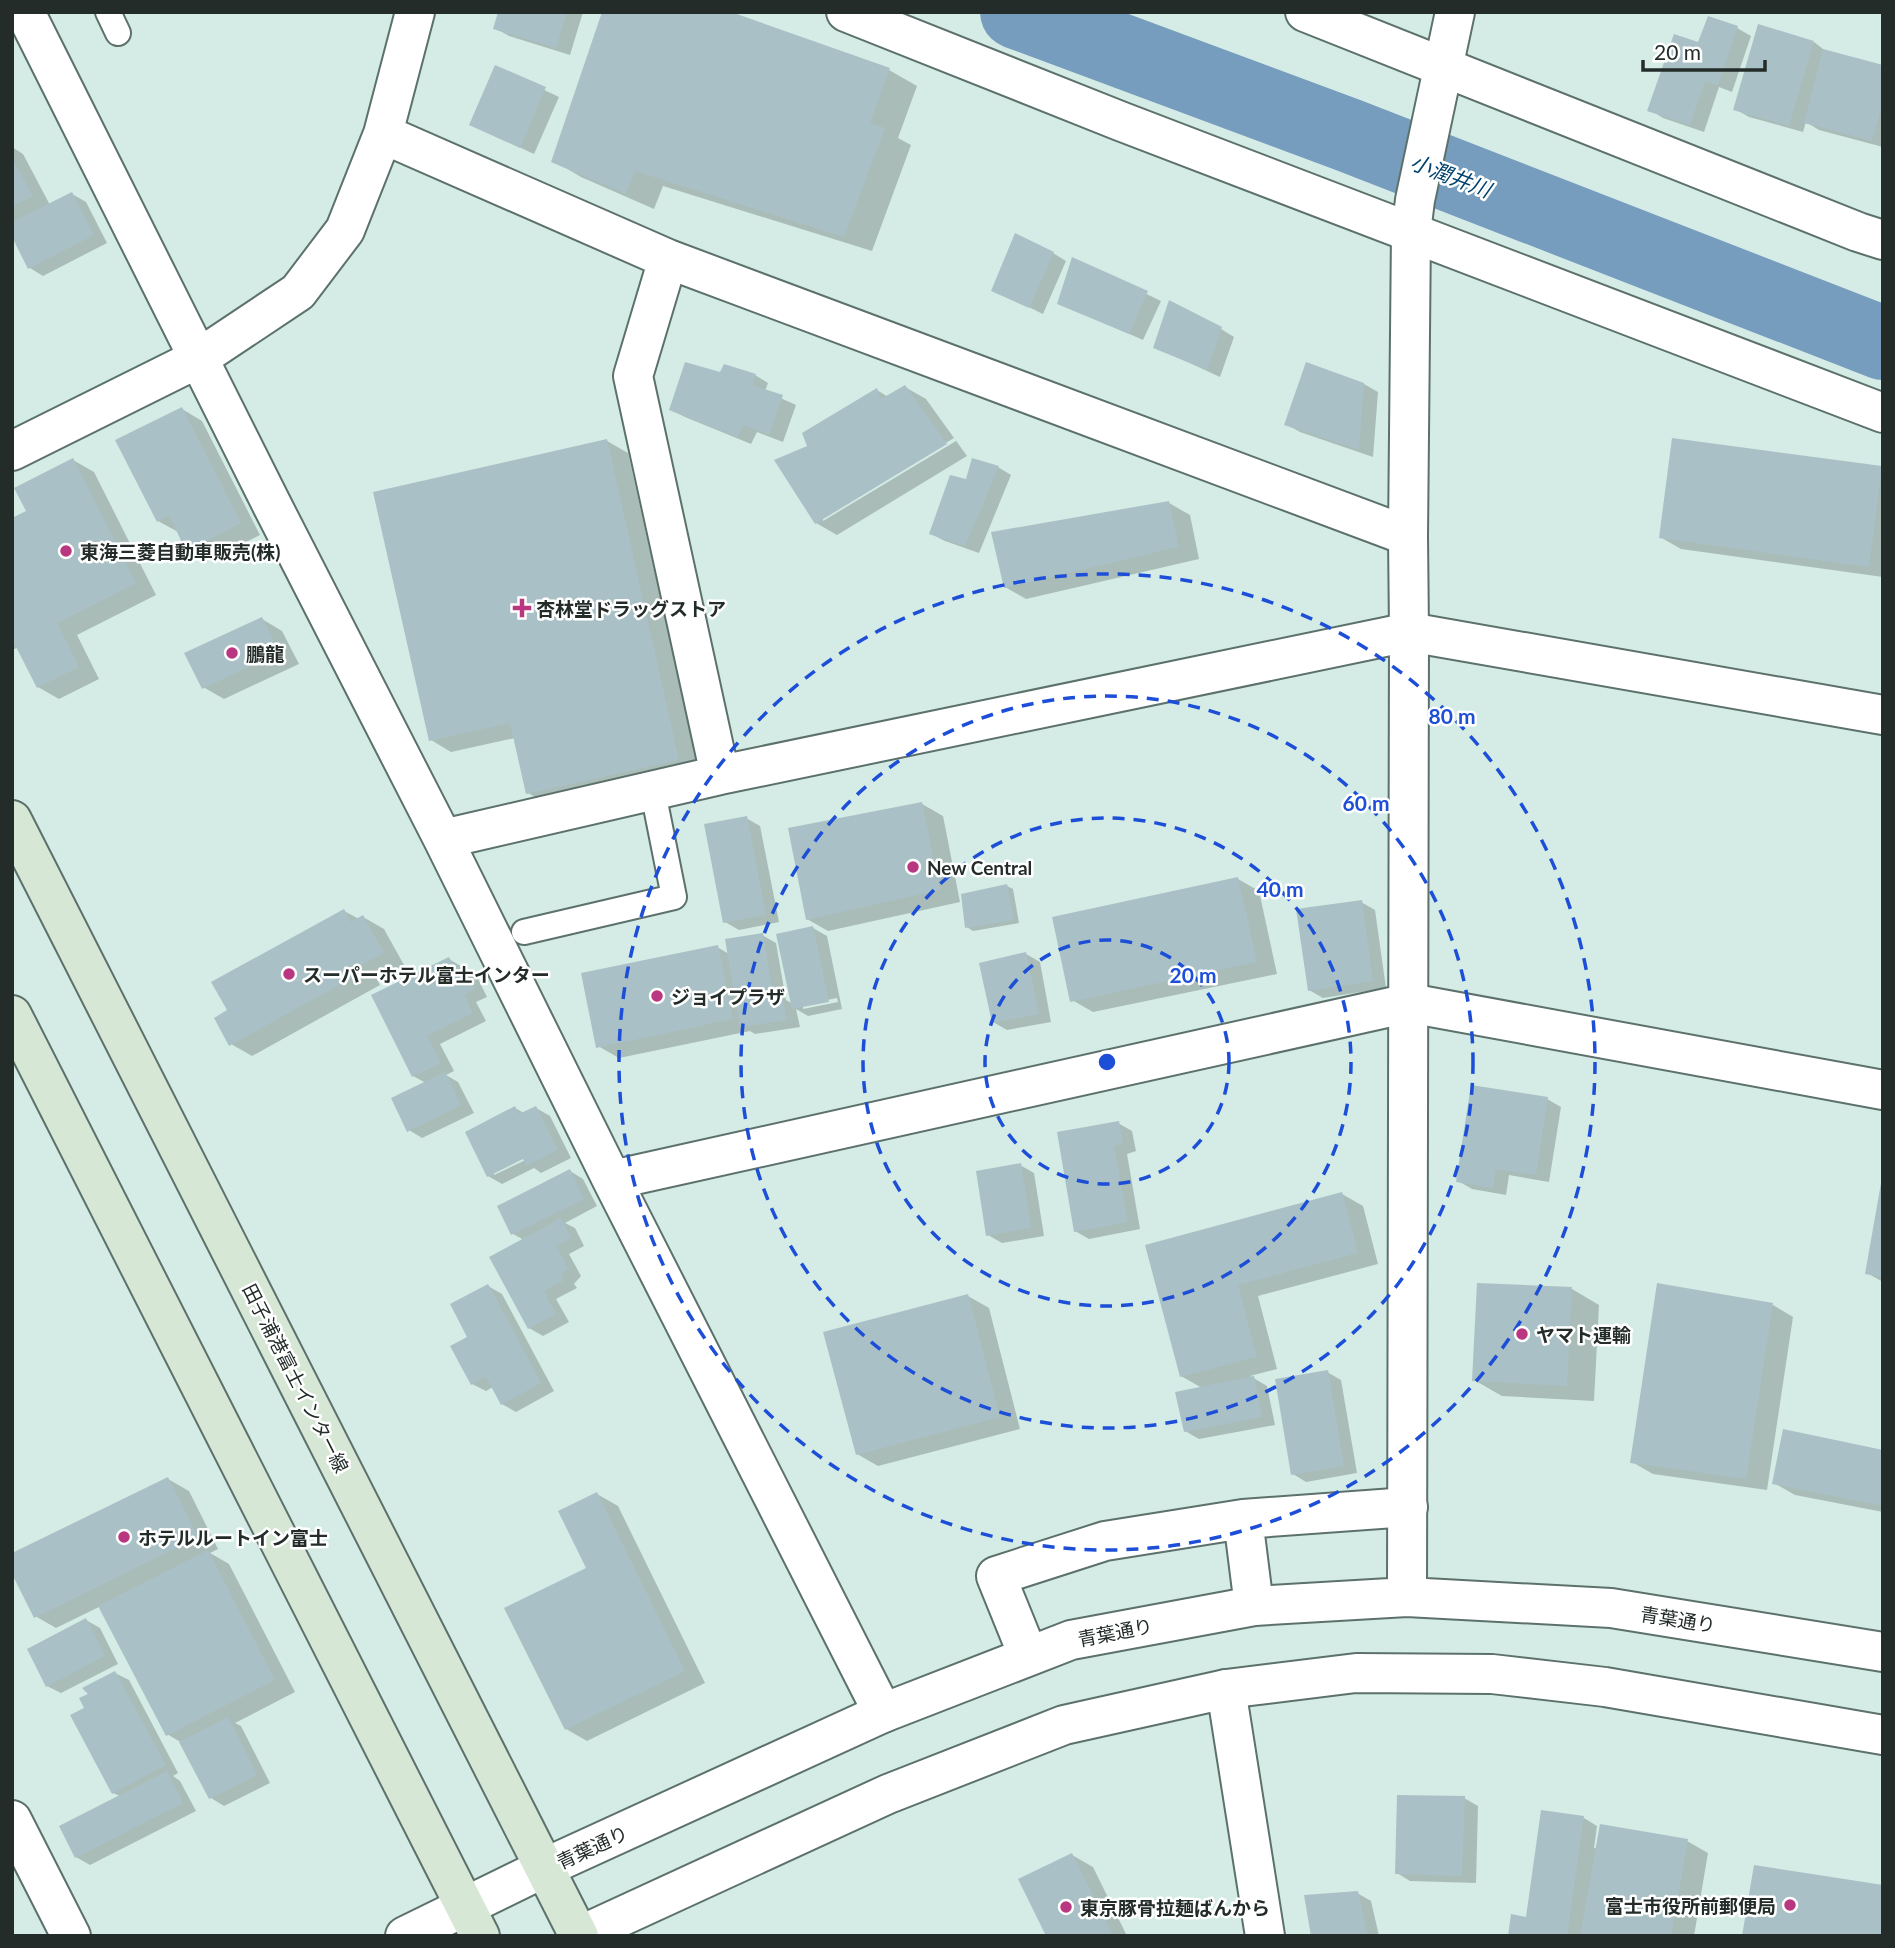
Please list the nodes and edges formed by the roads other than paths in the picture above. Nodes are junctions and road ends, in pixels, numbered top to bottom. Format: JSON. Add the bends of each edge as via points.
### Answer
{"nodes":[{"id":1,"x":25,"y":12,"type":"edge"},
{"id":2,"x":415,"y":12,"type":"edge"},
{"id":3,"x":846,"y":12,"type":"edge"},
{"id":4,"x":1305,"y":12,"type":"edge"},
{"id":5,"x":1455,"y":12,"type":"edge"},
{"id":6,"x":1440,"y":84,"type":"junction"},
{"id":7,"x":383,"y":134,"type":"junction"},
{"id":8,"x":1413,"y":216,"type":"junction"},
{"id":9,"x":1883,"y":240,"type":"edge"},
{"id":10,"x":668,"y":259,"type":"junction"},
{"id":11,"x":199,"y":358,"type":"junction"},
{"id":12,"x":1883,"y":413,"type":"edge"},
{"id":13,"x":12,"y":451,"type":"edge"},
{"id":14,"x":1408,"y":536,"type":"junction"},
{"id":15,"x":1409,"y":632,"type":"junction"},
{"id":16,"x":1883,"y":715,"type":"edge"},
{"id":17,"x":720,"y":775,"type":"junction"},
{"id":18,"x":653,"y":792,"type":"junction"},
{"id":19,"x":12,"y":820,"type":"edge"},
{"id":20,"x":443,"y":839,"type":"junction"},
{"id":21,"x":524,"y":932,"type":"dead end"},
{"id":22,"x":1409,"y":1003,"type":"junction"},
{"id":23,"x":12,"y":1015,"type":"edge"},
{"id":24,"x":1883,"y":1090,"type":"edge"},
{"id":25,"x":612,"y":1180,"type":"junction"},
{"id":26,"x":1408,"y":1507,"type":"junction"},
{"id":27,"x":1243,"y":1519,"type":"junction"},
{"id":28,"x":1407,"y":1597,"type":"junction"},
{"id":29,"x":1254,"y":1606,"type":"junction"},
{"id":30,"x":1883,"y":1652,"type":"edge"},
{"id":31,"x":1028,"y":1655,"type":"junction"},
{"id":32,"x":1226,"y":1689,"type":"junction"},
{"id":33,"x":883,"y":1713,"type":"junction"},
{"id":34,"x":1883,"y":1735,"type":"edge"},
{"id":35,"x":12,"y":1820,"type":"edge"},
{"id":36,"x":544,"y":1868,"type":"junction"},
{"id":37,"x":473,"y":1921,"type":"edge"},
{"id":38,"x":71,"y":1936,"type":"edge"},
{"id":39,"x":405,"y":1936,"type":"edge"},
{"id":40,"x":579,"y":1936,"type":"edge"},
{"id":41,"x":1265,"y":1936,"type":"edge"}],
"edges":[{"from":1,"to":11,"type":"street"},
{"from":2,"to":7,"type":"street"},
{"from":3,"to":8,"type":"street"},
{"from":4,"to":6,"type":"street"},
{"from":5,"to":6,"type":"street"},
{"from":6,"to":8,"type":"street"},
{"from":6,"to":9,"type":"street"},
{"from":7,"to":10,"type":"street"},
{"from":7,"to":11,"type":"street","via":[[345,230],[298,292]]},
{"from":8,"to":12,"type":"street"},
{"from":8,"to":14,"type":"street"},
{"from":10,"to":14,"type":"street"},
{"from":10,"to":17,"type":"street","via":[[633,376]]},
{"from":11,"to":13,"type":"street"},
{"from":11,"to":20,"type":"street"},
{"from":14,"to":15,"type":"street"},
{"from":15,"to":16,"type":"street"},
{"from":15,"to":17,"type":"street"},
{"from":15,"to":22,"type":"street"},
{"from":17,"to":18,"type":"street"},
{"from":18,"to":20,"type":"street"},
{"from":18,"to":21,"type":"lane","via":[[674,897]]},
{"from":19,"to":36,"type":"main road","name":"田子浦港富士インター線"},
{"from":20,"to":25,"type":"street"},
{"from":22,"to":24,"type":"street"},
{"from":22,"to":25,"type":"street"},
{"from":22,"to":26,"type":"street"},
{"from":23,"to":37,"type":"main road"},
{"from":25,"to":33,"type":"street"},
{"from":26,"to":27,"type":"street"},
{"from":26,"to":28,"type":"street"},
{"from":27,"to":29,"type":"street"},
{"from":27,"to":31,"type":"street","via":[[1105,1541],[996,1576]]},
{"from":28,"to":29,"type":"street","name":"青葉通り"},
{"from":28,"to":30,"type":"street","name":"青葉通り","via":[[1611,1608]]},
{"from":29,"to":31,"type":"street","name":"青葉通り","via":[[1071,1640]]},
{"from":31,"to":33,"type":"street","name":"青葉通り"},
{"from":32,"to":34,"type":"street","via":[[1356,1673],[1492,1674],[1605,1688]]},
{"from":32,"to":40,"type":"street","via":[[1064,1725],[888,1794]]},
{"from":32,"to":41,"type":"street"},
{"from":33,"to":36,"type":"street","name":"青葉通り"},
{"from":35,"to":38,"type":"street"},
{"from":36,"to":37,"type":"street","name":"青葉通り"},
{"from":36,"to":40,"type":"main road","name":"田子浦港富士インター線"},
{"from":37,"to":39,"type":"street","name":"青葉通り"}]}
